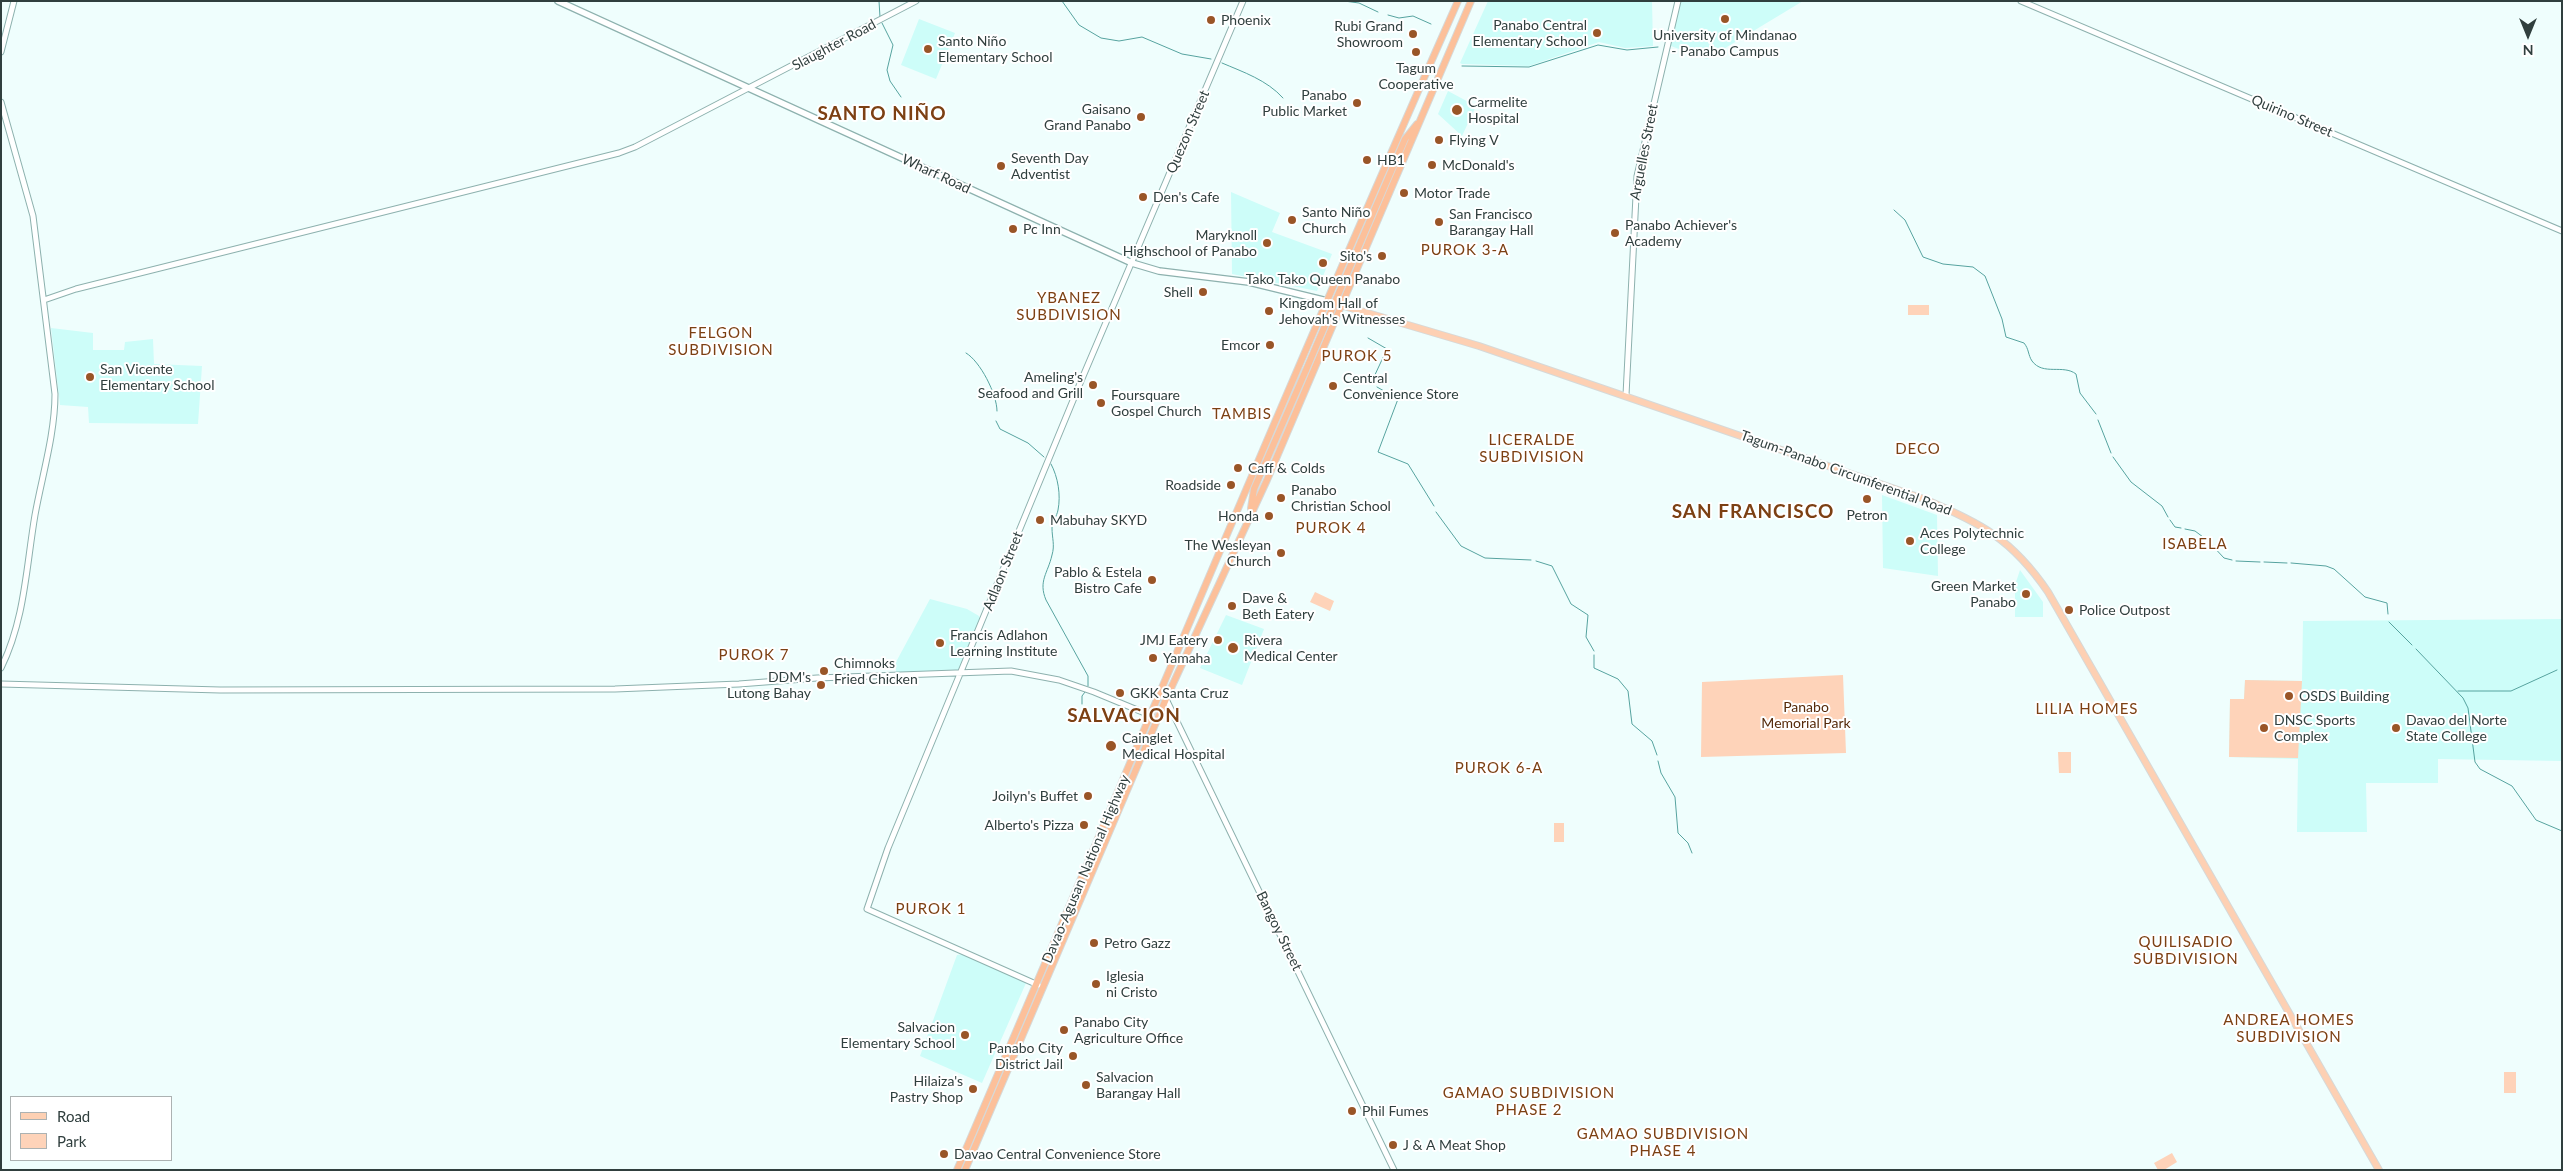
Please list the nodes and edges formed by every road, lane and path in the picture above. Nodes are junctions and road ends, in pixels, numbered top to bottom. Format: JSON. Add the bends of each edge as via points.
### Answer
{"nodes":[{"id":1,"x":14,"y":1,"type":"edge"},
{"id":2,"x":558,"y":1,"type":"edge"},
{"id":3,"x":916,"y":1,"type":"edge"},
{"id":4,"x":1243,"y":1,"type":"edge"},
{"id":5,"x":1458,"y":1,"type":"edge"},
{"id":6,"x":1471,"y":1,"type":"edge"},
{"id":7,"x":1678,"y":1,"type":"edge"},
{"id":8,"x":2021,"y":1,"type":"edge"},
{"id":9,"x":1,"y":52,"type":"edge"},
{"id":10,"x":752,"y":88,"type":"junction"},
{"id":11,"x":1,"y":102,"type":"edge"},
{"id":12,"x":1409,"y":111,"type":"junction"},
{"id":13,"x":1423,"y":117,"type":"junction"},
{"id":14,"x":1405,"y":139,"type":"junction"},
{"id":15,"x":2562,"y":231,"type":"edge"},
{"id":16,"x":1132,"y":263,"type":"junction"},
{"id":17,"x":44,"y":300,"type":"junction"},
{"id":18,"x":1327,"y":301,"type":"junction"},
{"id":19,"x":1342,"y":305,"type":"junction"},
{"id":20,"x":1626,"y":395,"type":"junction"},
{"id":21,"x":1254,"y":489,"type":"junction"},
{"id":22,"x":1236,"y":513,"type":"junction"},
{"id":23,"x":1249,"y":519,"type":"junction"},
{"id":24,"x":1201,"y":598,"type":"junction"},
{"id":25,"x":1210,"y":603,"type":"junction"},
{"id":26,"x":1,"y":668,"type":"edge"},
{"id":27,"x":962,"y":672,"type":"junction"},
{"id":28,"x":1,"y":684,"type":"edge"},
{"id":29,"x":1163,"y":698,"type":"junction"},
{"id":30,"x":1155,"y":717,"type":"junction"},
{"id":31,"x":1040,"y":986,"type":"junction"},
{"id":32,"x":968,"y":1154,"type":"junction"},
{"id":33,"x":957,"y":1170,"type":"edge"},
{"id":34,"x":965,"y":1170,"type":"edge"},
{"id":35,"x":1394,"y":1170,"type":"edge"},
{"id":36,"x":2379,"y":1170,"type":"edge"}],
"edges":[{"from":1,"to":9,"type":"street"},
{"from":2,"to":10,"type":"main road","name":"Wharf Road"},
{"from":3,"to":10,"type":"street","name":"Slaughter Road"},
{"from":4,"to":16,"type":"street","name":"Quezon Street"},
{"from":5,"to":12,"type":"highway","name":"Davao-Agusan National Highway"},
{"from":6,"to":13,"type":"highway","name":"Davao-Agusan National Highway"},
{"from":7,"to":20,"type":"street","name":"Arguelles Street","via":[[1637,176]]},
{"from":8,"to":15,"type":"street","name":"Quirino Street"},
{"from":10,"to":16,"type":"main road","name":"Wharf Road"},
{"from":10,"to":17,"type":"street","name":"Slaughter Road","via":[[619,154]]},
{"from":11,"to":17,"type":"street","via":[[33,216]]},
{"from":12,"to":14,"type":"highway","name":"Davao-Agusan National Highway"},
{"from":12,"to":18,"type":"highway","name":"Davao-Agusan National Highway"},
{"from":13,"to":14,"type":"highway","name":"Davao-Agusan National Highway"},
{"from":13,"to":19,"type":"highway","name":"Davao-Agusan National Highway"},
{"from":14,"to":21,"type":"highway","name":"Davao-Agusan National Highway","bridge":true},
{"from":16,"to":18,"type":"main road","name":"Wharf Road","via":[[1159,271],[1249,282]]},
{"from":16,"to":27,"type":"street","name":"Adlaon Street"},
{"from":17,"to":26,"type":"street","via":[[55,404],[19,623]]},
{"from":18,"to":19,"type":"main road","name":"Tagum-Panabo Circumferential Road"},
{"from":18,"to":22,"type":"highway","name":"Davao-Agusan National Highway"},
{"from":19,"to":20,"type":"main road","name":"Tagum-Panabo Circumferential Road"},
{"from":19,"to":23,"type":"highway","name":"Davao-Agusan National Highway"},
{"from":20,"to":36,"type":"main road","name":"Tagum-Panabo Circumferential Road","via":[[1924,499],[1984,526],[2015,551],[2048,592]]},
{"from":21,"to":22,"type":"highway","name":"Davao-Agusan National Highway"},
{"from":21,"to":23,"type":"highway","name":"Davao-Agusan National Highway"},
{"from":22,"to":24,"type":"highway","name":"Davao-Agusan National Highway"},
{"from":23,"to":25,"type":"highway","name":"Davao-Agusan National Highway"},
{"from":24,"to":25,"type":"highway"},
{"from":24,"to":29,"type":"highway","name":"Davao-Agusan National Highway"},
{"from":25,"to":29,"type":"highway","name":"Davao-Agusan National Highway"},
{"from":27,"to":28,"type":"street","via":[[615,689],[220,690]]},
{"from":27,"to":30,"type":"street","via":[[1036,674],[1094,692]]},
{"from":27,"to":31,"type":"street","name":"Adlaon Street","via":[[888,848],[867,909]]},
{"from":29,"to":30,"type":"highway","name":"Davao-Agusan National Highway"},
{"from":29,"to":35,"type":"street","name":"Bangoy Street"},
{"from":30,"to":31,"type":"highway","name":"Davao-Agusan National Highway"},
{"from":31,"to":32,"type":"highway","name":"Davao-Agusan National Highway"},
{"from":32,"to":33,"type":"highway","name":"Davao-Agusan National Highway"},
{"from":32,"to":34,"type":"highway","name":"Davao-Agusan National Highway"}]}
